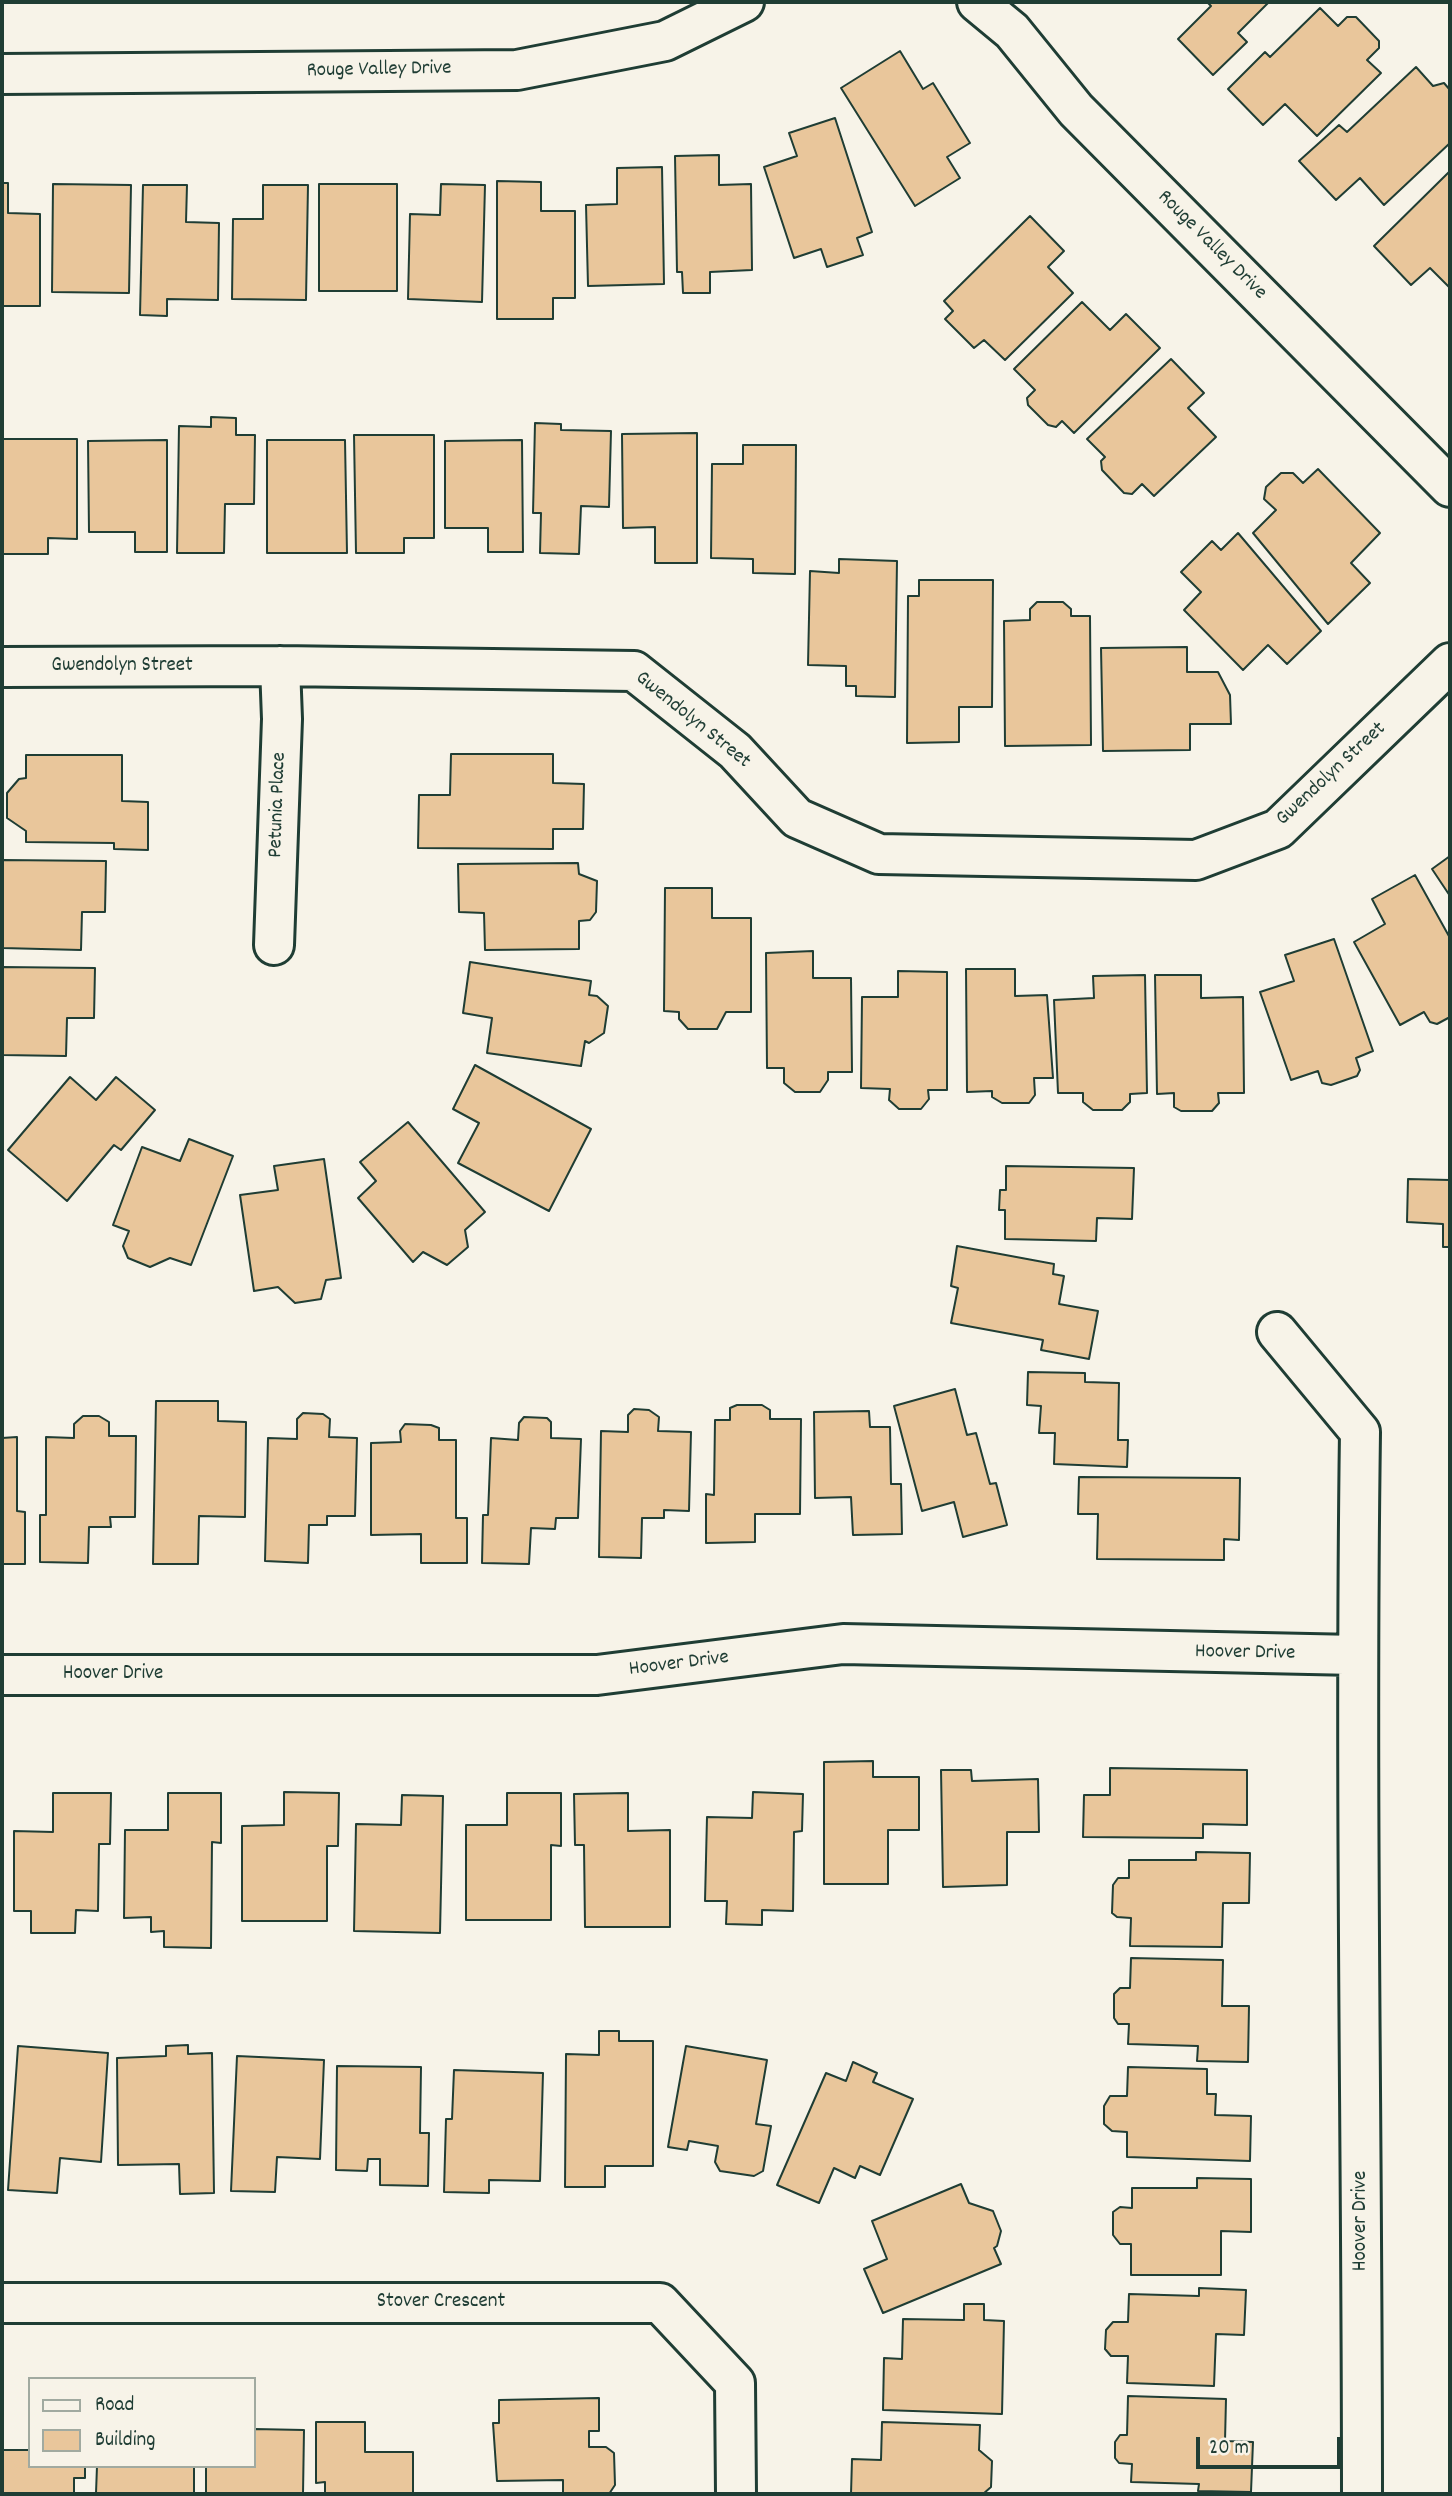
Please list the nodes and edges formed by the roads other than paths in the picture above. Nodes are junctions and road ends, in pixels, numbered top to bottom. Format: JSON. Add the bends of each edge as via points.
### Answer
{"nodes":[{"id":1,"x":744,"y":2,"type":"edge"},
{"id":2,"x":976,"y":2,"type":"edge"},
{"id":3,"x":2,"y":74,"type":"edge"},
{"id":4,"x":1450,"y":487,"type":"edge"},
{"id":5,"x":1450,"y":663,"type":"edge"},
{"id":6,"x":280,"y":666,"type":"junction"},
{"id":7,"x":2,"y":667,"type":"edge"},
{"id":8,"x":274,"y":944,"type":"dead end"},
{"id":9,"x":1277,"y":1332,"type":"dead end"},
{"id":10,"x":1356,"y":1655,"type":"junction"},
{"id":11,"x":2,"y":1675,"type":"edge"},
{"id":12,"x":2,"y":2303,"type":"edge"},
{"id":13,"x":736,"y":2494,"type":"edge"},
{"id":14,"x":1362,"y":2494,"type":"edge"}],
"edges":[{"from":1,"to":3,"type":"street","name":"Rouge Valley Drive","via":[[665,41],[517,69]]},
{"from":2,"to":4,"type":"street","name":"Rouge Valley Drive","via":[[1012,31],[1076,110]]},
{"from":5,"to":6,"type":"street","name":"Gwendolyn Street","via":[[1278,829],[1196,860],[879,854],[797,818],[735,751],[634,671]]},
{"from":6,"to":7,"type":"street","name":"Gwendolyn Street"},
{"from":6,"to":8,"type":"street","name":"Petunia Place"},
{"from":9,"to":10,"type":"street","name":"Hoover Drive","via":[[1360,1432]]},
{"from":10,"to":11,"type":"street","name":"Hoover Drive","via":[[843,1644],[597,1675]]},
{"from":10,"to":14,"type":"street","name":"Hoover Drive"},
{"from":12,"to":13,"type":"street","name":"Stover Crescent","via":[[660,2303],[735,2384]]}]}
